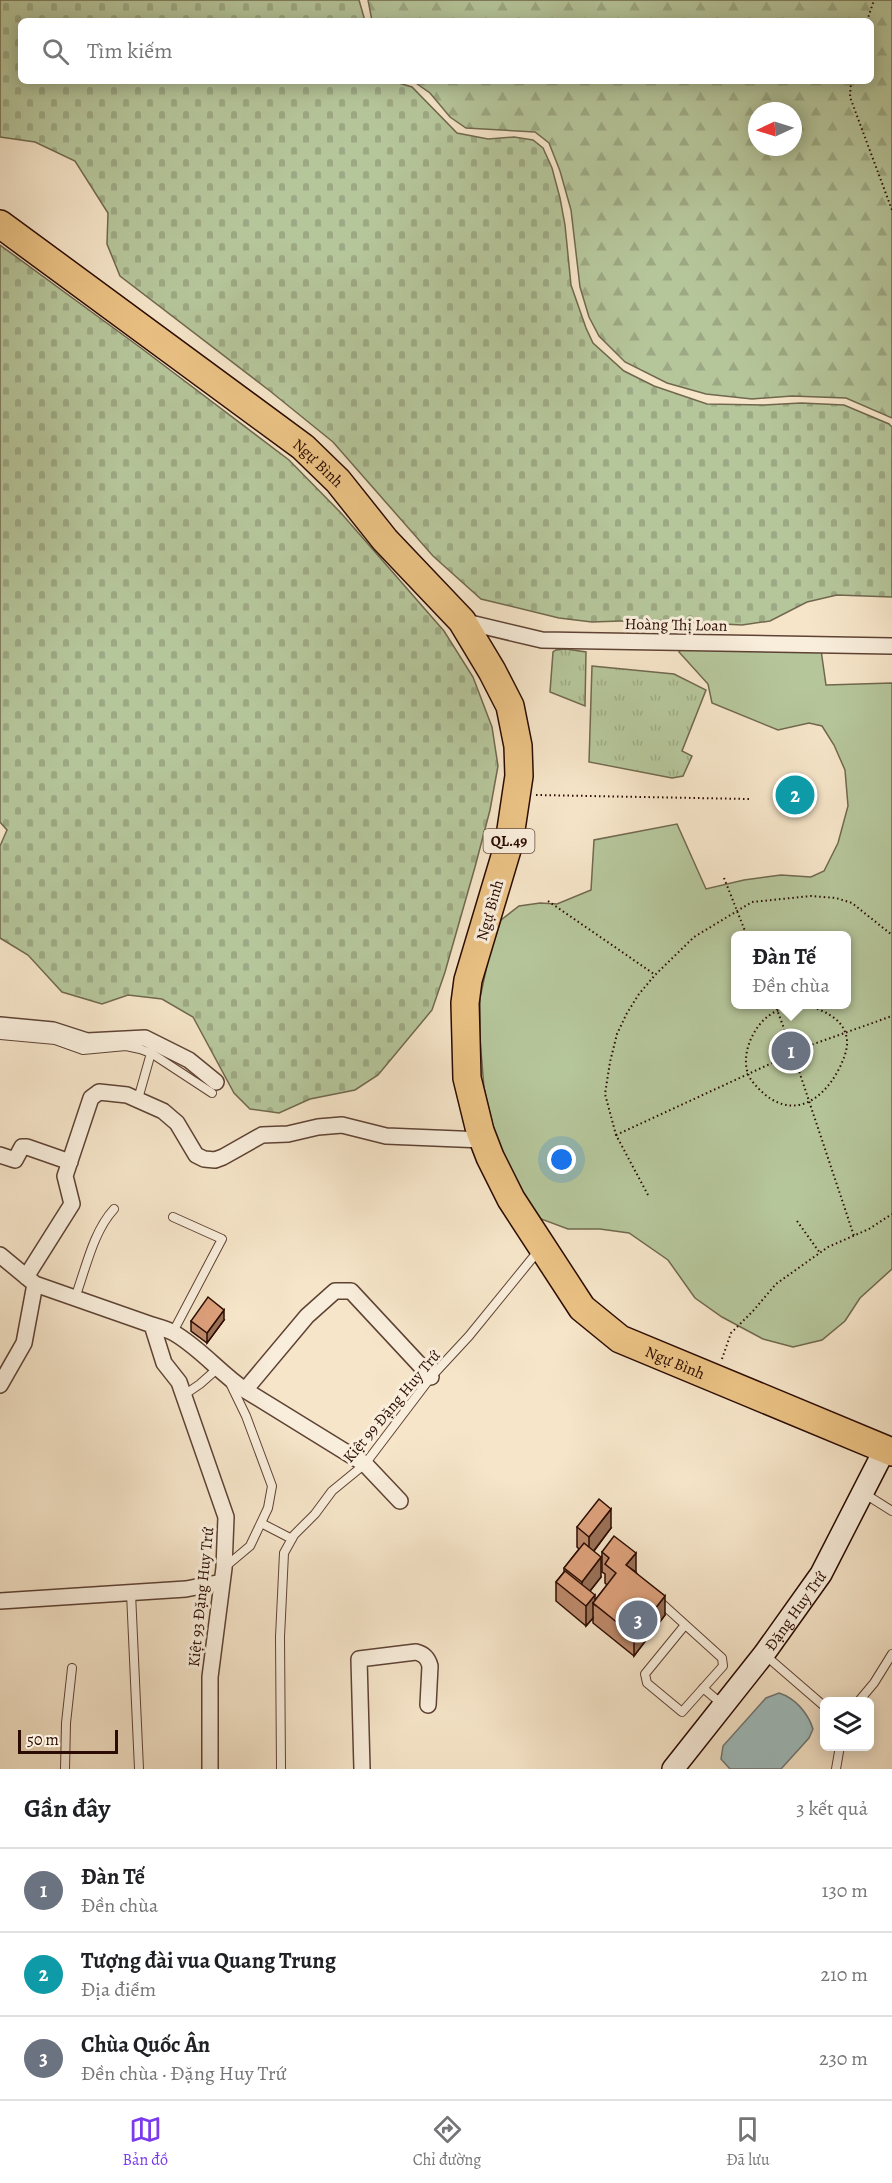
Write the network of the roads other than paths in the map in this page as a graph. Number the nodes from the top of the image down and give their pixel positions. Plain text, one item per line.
1 (0, 224) edge
2 (462, 621) junction
3 (892, 646) edge
4 (0, 1025) edge
5 (0, 1035) edge
6 (152, 1047) junction
7 (214, 1087) dead end
8 (138, 1099) junction
9 (483, 1140) junction
10 (0, 1155) edge
11 (70, 1162) junction
12 (114, 1209) dead end
13 (174, 1217) dead end
14 (542, 1246) junction
15 (0, 1255) edge
16 (30, 1280) junction
17 (75, 1298) junction
18 (152, 1325) junction
19 (173, 1332) junction
20 (223, 1374) junction
21 (431, 1377) junction
22 (0, 1385) edge
23 (244, 1390) junction
24 (184, 1395) junction
25 (890, 1446) edge
26 (365, 1464) junction
27 (862, 1492) junction
28 (400, 1501) dead end
29 (892, 1511) edge
30 (261, 1523) junction
31 (292, 1539) junction
32 (223, 1575) junction
33 (131, 1593) junction
34 (658, 1600) edge
35 (0, 1601) edge
36 (685, 1625) junction
37 (764, 1654) junction
38 (892, 1654) edge
39 (72, 1668) dead end
40 (703, 1688) junction
41 (862, 1697) edge
42 (820, 1702) edge
43 (428, 1705) dead end
44 (723, 1706) junction
45 (839, 1751) edge
46 (65, 1769) edge
47 (139, 1769) edge
48 (210, 1769) edge
49 (281, 1769) edge
50 (362, 1769) edge
51 (673, 1769) edge
52 (836, 1769) edge

1 - 2 highway, Ngự Bình / QL.49
2 - 3 street, Hoàng Thị Loan
2 - 9 highway, Ngự Bình / QL.49
4 - 6 street
5 - 6 lane
6 - 7 street
6 - 8 lane
8 - 9 street
8 - 11 street
9 - 14 highway, Ngự Bình / QL.49
10 - 11 street
11 - 16 street
12 - 17 lane
13 - 19 lane
14 - 21 lane, Kiệt 99 Đặng Huy Trứ
14 - 25 highway, Ngự Bình / QL.49
15 - 16 street
16 - 17 street
16 - 22 street
17 - 18 street
18 - 19 street
18 - 24 street, Kiệt 93 Đặng Huy Trứ
19 - 20 street
20 - 23 street
20 - 24 lane
20 - 30 lane
21 - 23 street
21 - 26 lane, Kiệt 99 Đặng Huy Trứ
23 - 26 street
24 - 32 street, Kiệt 93 Đặng Huy Trứ
25 - 27 street, Đặng Huy Trứ
26 - 28 street
26 - 31 lane, Kiệt 99 Đặng Huy Trứ
27 - 29 lane
27 - 37 street, Đặng Huy Trứ
30 - 31 lane
30 - 32 lane
31 - 49 lane, Kiệt 99 Đặng Huy Trứ
32 - 33 street
32 - 48 street, Kiệt 93 Đặng Huy Trứ
33 - 35 street
33 - 47 lane
34 - 36 lane
36 - 40 lane
36 - 40 lane
37 - 42 lane
37 - 44 street, Đặng Huy Trứ
38 - 41 lane
39 - 46 lane
40 - 44 lane
43 - 50 street
44 - 51 street, Đặng Huy Trứ
45 - 52 lane

